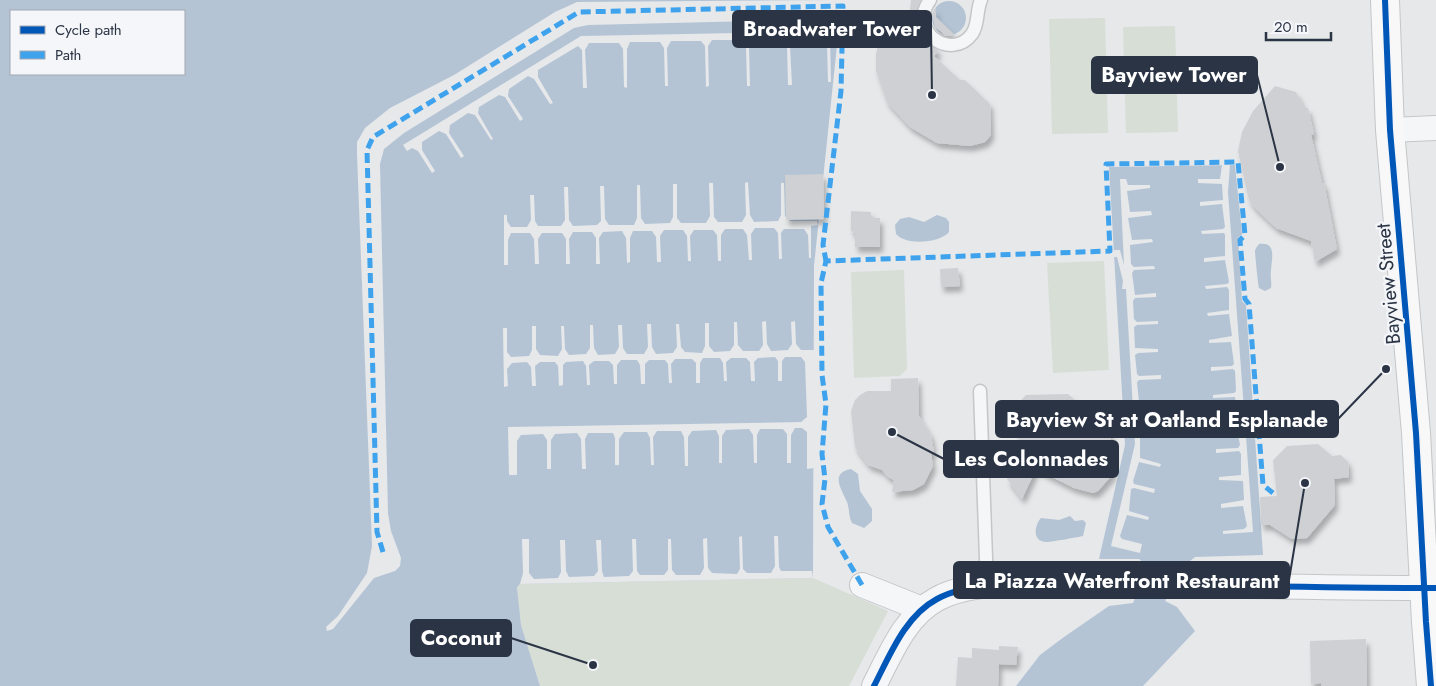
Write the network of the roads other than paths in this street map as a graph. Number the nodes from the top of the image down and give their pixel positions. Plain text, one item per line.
1 (930, 0) edge
2 (981, 0) edge
3 (1385, 0) edge
4 (1436, 128) edge
5 (1390, 130) junction
6 (980, 391) dead end
7 (862, 585) dead end
8 (987, 586) junction
9 (1430, 588) edge
10 (922, 609) junction
11 (874, 686) edge
12 (1431, 686) edge

1 - 2 lane
3 - 5 main road, Bayview Street
4 - 5 street
5 - 9 main road, Bayview Street
6 - 8 lane
7 - 10 street
8 - 9 street
8 - 10 street
9 - 12 main road, Bayview Street
10 - 11 street

